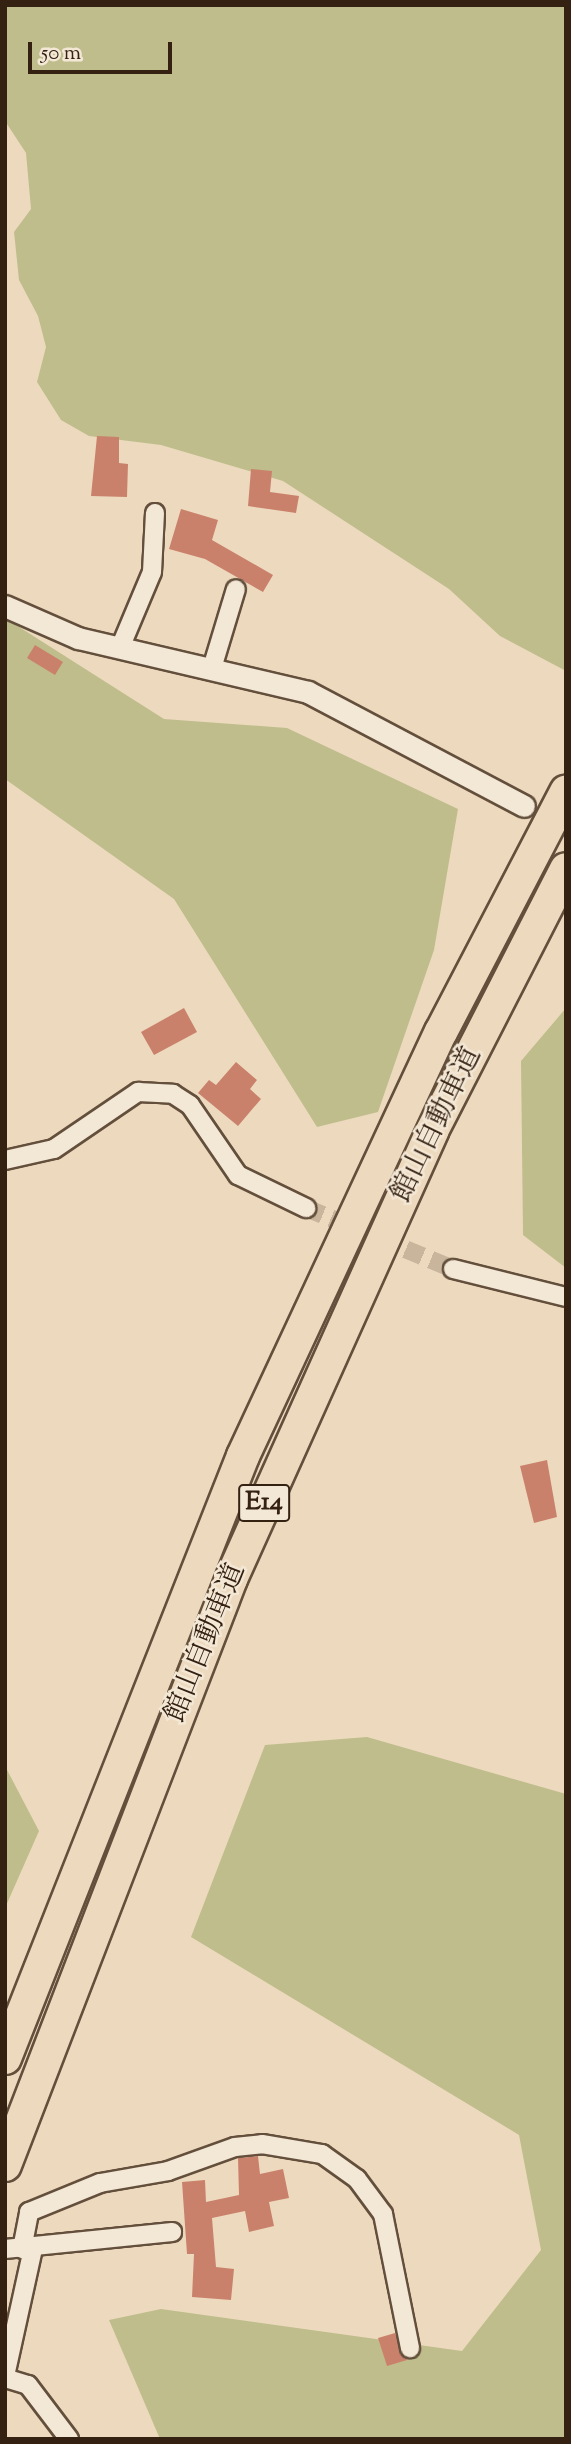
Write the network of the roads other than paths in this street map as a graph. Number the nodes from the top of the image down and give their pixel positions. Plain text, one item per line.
1 (155, 513) dead end
2 (236, 589) dead end
3 (5, 606) edge
4 (120, 648) junction
5 (213, 665) junction
6 (566, 792) edge
7 (524, 806) dead end
8 (566, 869) edge
9 (5, 1160) edge
10 (306, 1208) tunnel mouth
11 (453, 1269) tunnel mouth
12 (566, 1297) edge
13 (5, 2058) edge
14 (7, 2161) edge
15 (172, 2232) dead end
16 (20, 2249) edge
17 (410, 2348) dead end
18 (5, 2377) edge
19 (69, 2439) edge

1 - 4 street
2 - 5 street
3 - 4 street
4 - 5 street
5 - 7 street
6 - 13 highway, 館山自動車道 / E14
8 - 14 highway, 館山自動車道 / E14
9 - 10 street
11 - 12 street
15 - 16 street
16 - 17 street
16 - 18 street
18 - 19 street

